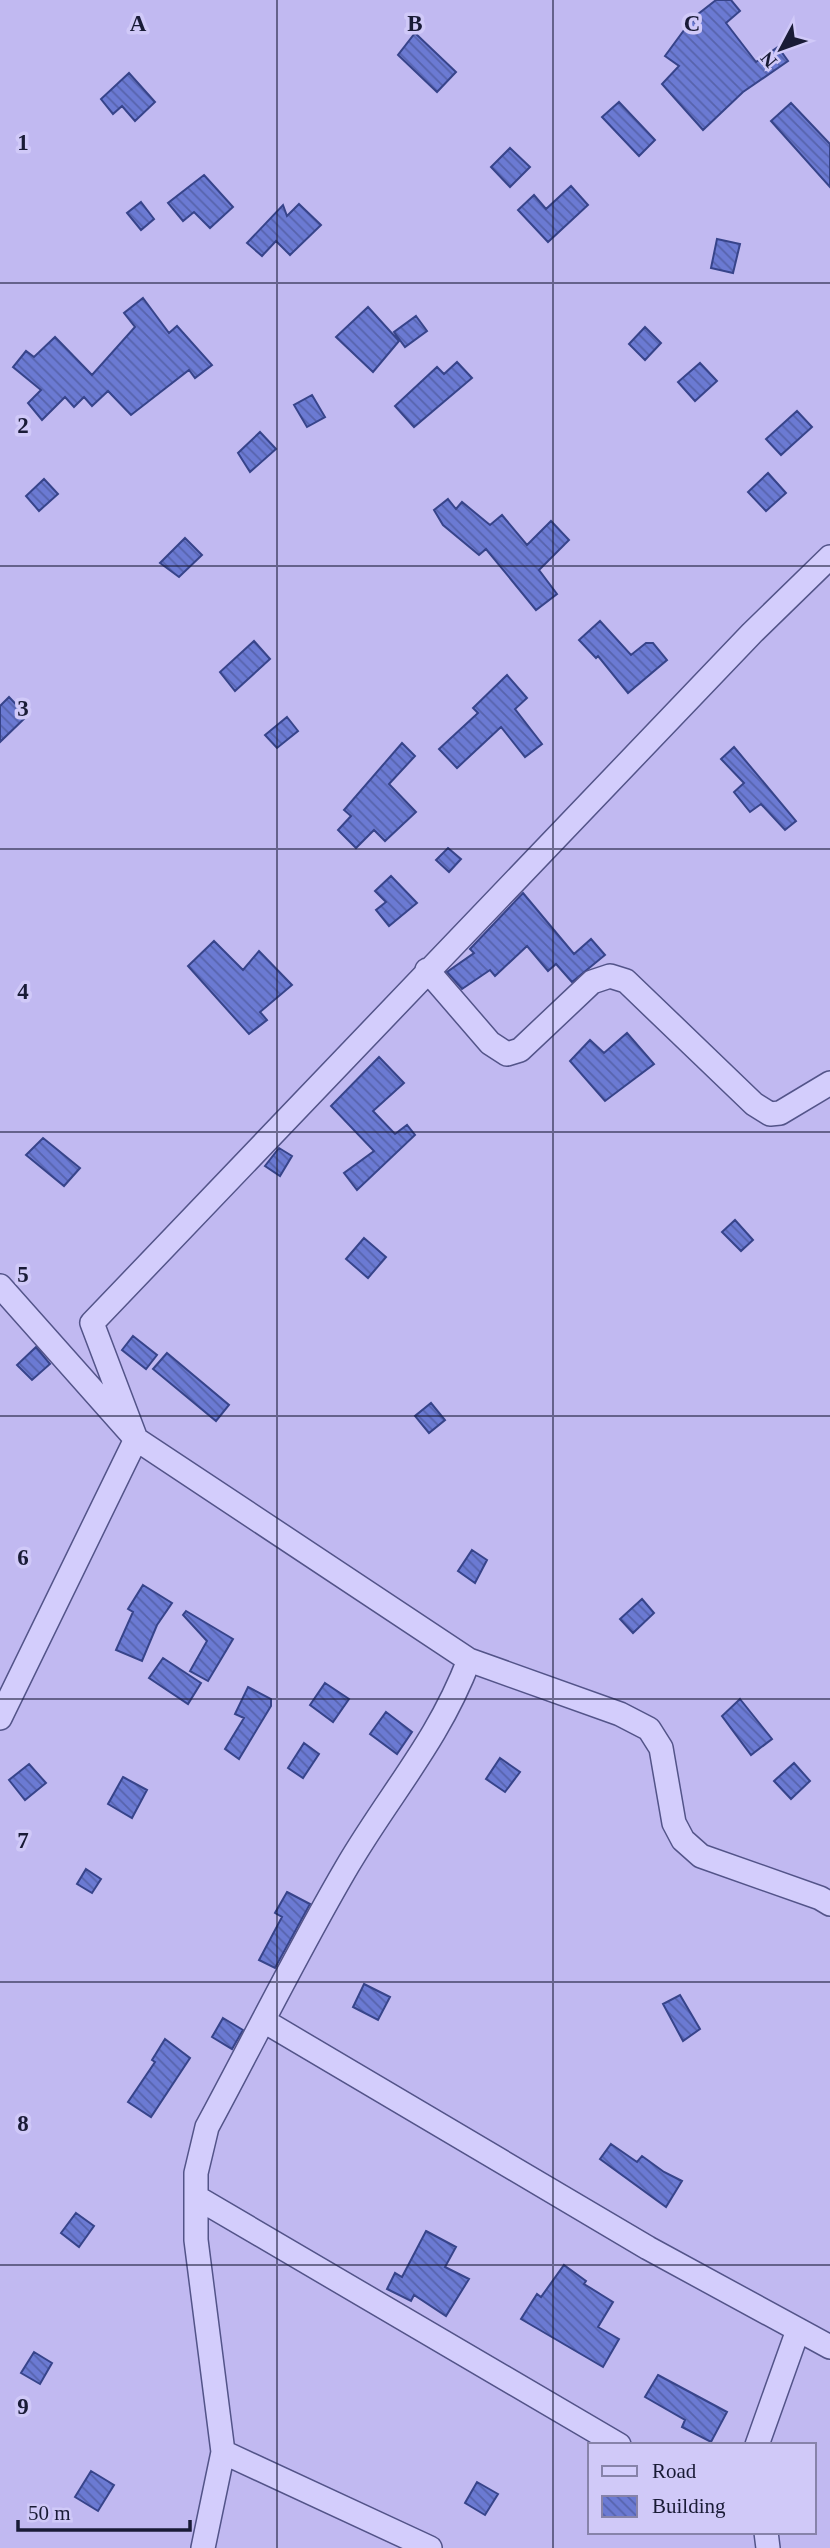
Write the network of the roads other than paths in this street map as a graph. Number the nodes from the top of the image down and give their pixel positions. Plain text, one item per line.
1 (830, 557) edge
2 (427, 971) junction
3 (830, 1083) edge
4 (0, 1286) edge
5 (136, 1439) junction
6 (469, 1660) junction
7 (0, 1718) edge
8 (830, 1904) edge
9 (264, 2021) junction
10 (196, 2197) junction
11 (798, 2330) junction
12 (830, 2347) edge
13 (616, 2443) edge
14 (758, 2443) edge
15 (223, 2452) junction
16 (204, 2548) edge
17 (430, 2548) edge

1 - 2 street
2 - 3 street
2 - 5 street
4 - 5 street
5 - 6 street
5 - 7 street
6 - 8 street
6 - 9 street
9 - 10 street
9 - 11 street
10 - 13 street
10 - 15 street
11 - 12 street
11 - 14 street
15 - 16 street
15 - 17 street

